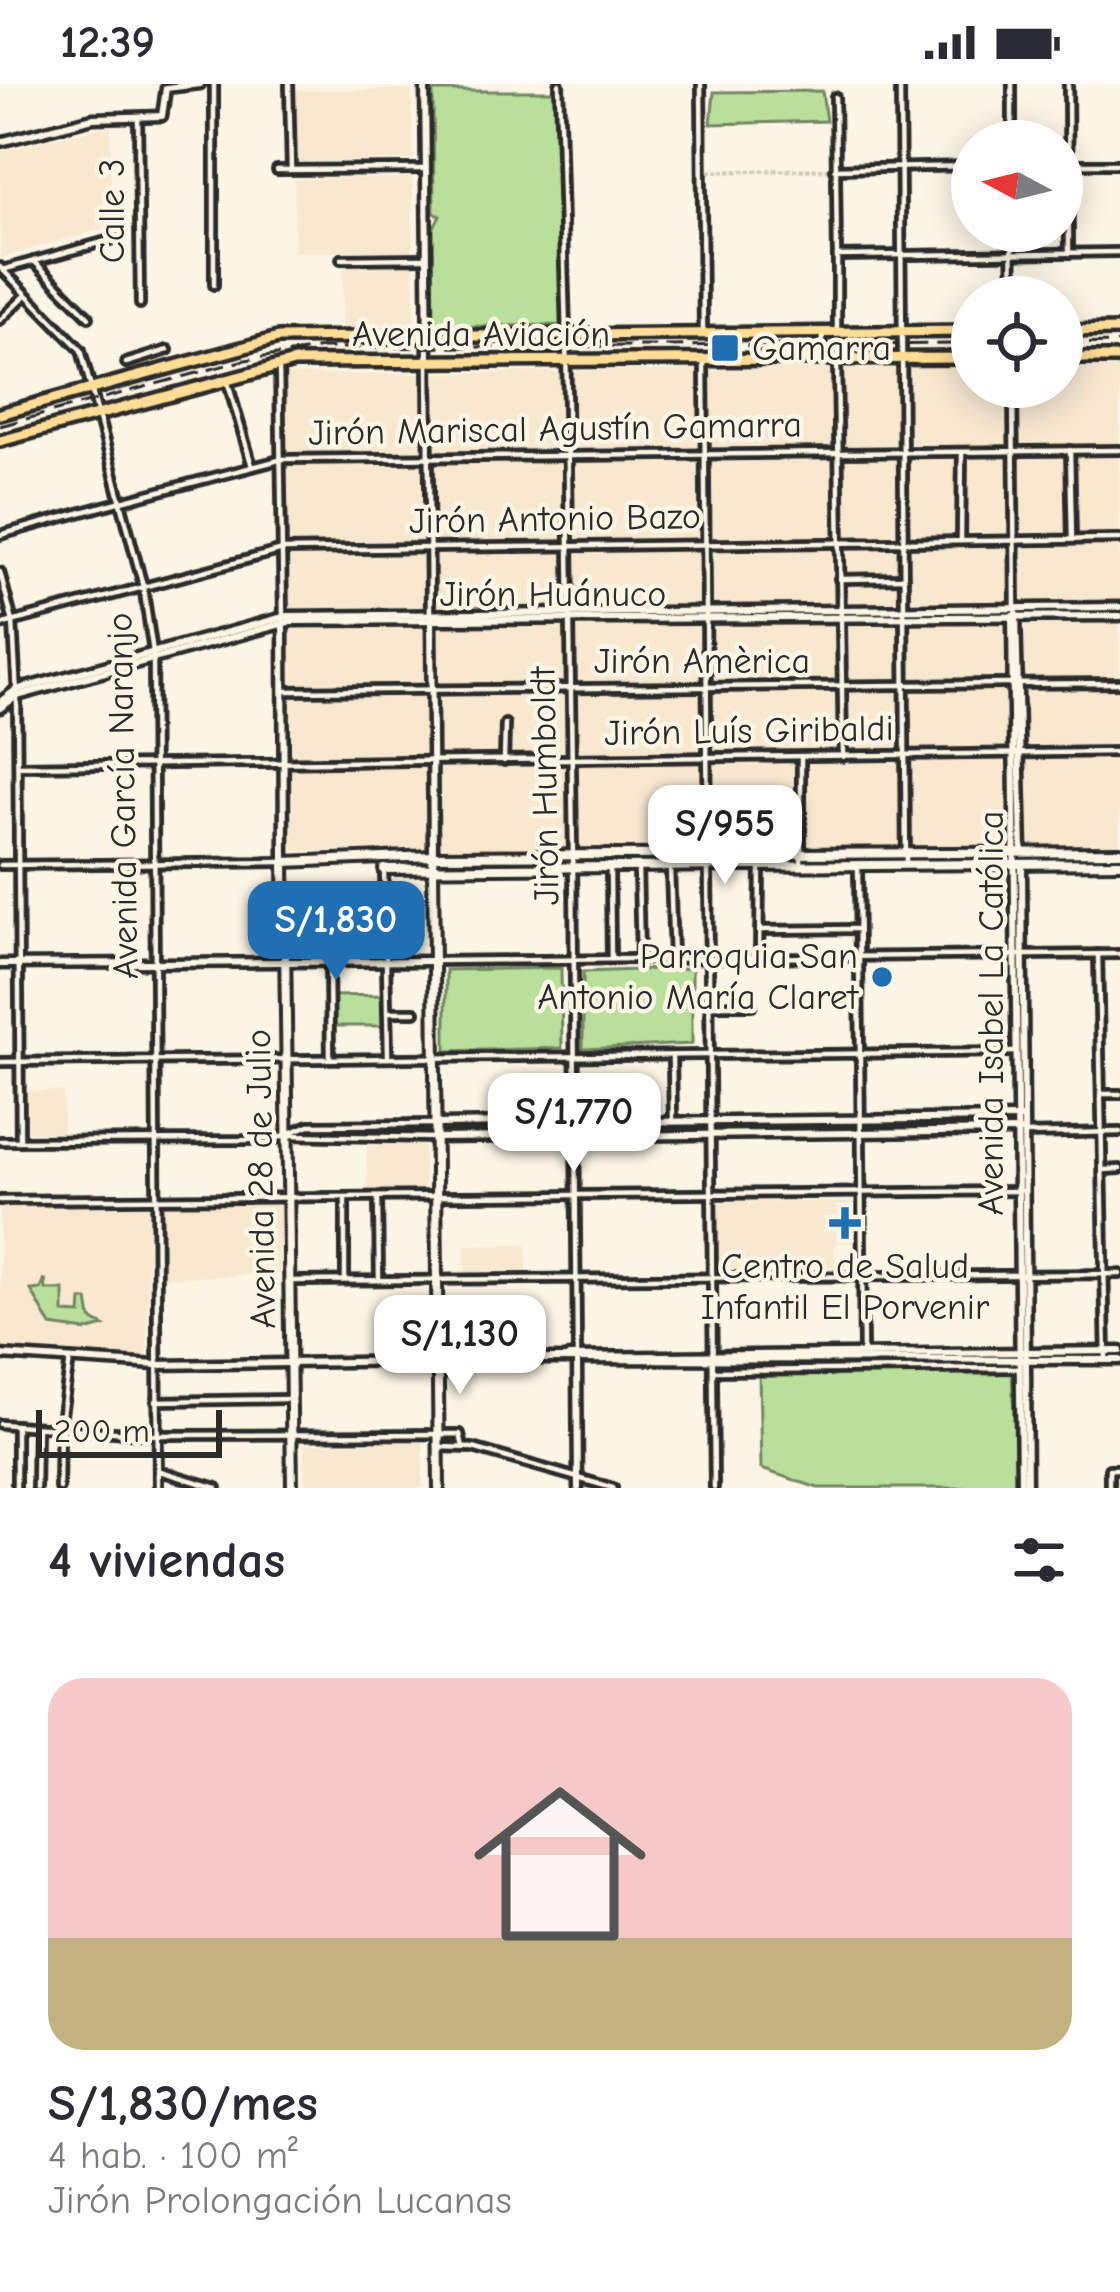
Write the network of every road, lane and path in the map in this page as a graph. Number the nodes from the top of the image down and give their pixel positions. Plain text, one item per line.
1 (200, 84) edge
2 (214, 84) edge
3 (290, 84) edge
4 (425, 84) edge
5 (560, 84) edge
6 (701, 84) edge
7 (1012, 84) edge
8 (1068, 84) edge
9 (900, 88) dead end
10 (835, 97) dead end
11 (138, 117) junction
12 (1012, 120) edge
13 (1067, 120) edge
14 (0, 142) edge
15 (1083, 164) edge
16 (1120, 164) edge
17 (951, 166) edge
18 (901, 167) junction
19 (834, 169) junction
20 (277, 170) dead end
21 (291, 170) junction
22 (422, 170) junction
23 (114, 238) dead end
24 (1120, 252) edge
25 (1069, 253) joint
26 (1012, 254) junction
27 (902, 255) junction
28 (837, 256) junction
29 (424, 258) junction
30 (33, 260) junction
31 (341, 260) dead end
32 (1, 269) edge
33 (1012, 276) edge
34 (214, 286) dead end
35 (26, 295) junction
36 (140, 304) dead end
37 (88, 317) dead end
38 (0, 320) edge
39 (837, 330) junction
40 (1120, 330) edge
41 (823, 331) junction
42 (902, 331) junction
43 (951, 331) edge
44 (1083, 331) edge
45 (703, 333) junction
46 (566, 334) junction
47 (425, 336) junction
48 (291, 337) junction
49 (278, 338) junction
50 (168, 350) dead end
51 (1083, 358) edge
52 (1120, 358) edge
53 (951, 359) edge
54 (822, 360) junction
55 (837, 360) junction
56 (902, 360) junction
57 (428, 361) junction
58 (704, 361) junction
59 (566, 362) junction
60 (126, 363) dead end
61 (279, 365) junction
62 (227, 379) junction
63 (91, 388) junction
64 (1013, 408) edge
65 (0, 414) edge
66 (98, 415) junction
67 (0, 441) edge
68 (1120, 450) edge
69 (1070, 451) junction
70 (903, 452) junction
71 (962, 452) junction
72 (1014, 452) junction
73 (838, 453) junction
74 (704, 454) junction
75 (568, 455) junction
76 (429, 457) junction
77 (283, 459) junction
78 (252, 466) junction
79 (122, 501) junction
80 (0, 536) edge
81 (1072, 539) junction
82 (1120, 539) edge
83 (961, 541) junction
84 (1015, 541) junction
85 (904, 542) junction
86 (838, 543) junction
87 (705, 544) junction
88 (569, 546) junction
89 (430, 548) junction
90 (284, 550) junction
91 (0, 572) edge
92 (904, 578) junction
93 (838, 579) junction
94 (143, 586) junction
95 (1120, 611) edge
96 (904, 614) junction
97 (1014, 614) junction
98 (839, 616) junction
99 (570, 617) junction
100 (706, 617) junction
101 (430, 618) junction
102 (283, 620) junction
103 (13, 622) junction
104 (0, 625) edge
105 (153, 655) junction
106 (1120, 683) edge
107 (1016, 685) junction
108 (904, 686) junction
109 (841, 687) junction
110 (431, 689) junction
111 (706, 689) junction
112 (571, 690) junction
113 (284, 691) junction
114 (16, 693) junction
115 (0, 705) edge
116 (505, 724) dead end
117 (1120, 752) edge
118 (1018, 754) junction
119 (905, 756) junction
120 (843, 757) junction
121 (801, 758) junction
122 (707, 759) junction
123 (504, 761) junction
124 (572, 761) junction
125 (432, 762) junction
126 (284, 763) junction
127 (152, 765) junction
128 (19, 766) junction
129 (1120, 852) edge
130 (906, 859) junction
131 (1019, 859) junction
132 (801, 860) junction
133 (433, 861) junction
134 (708, 861) junction
135 (284, 862) junction
136 (573, 862) junction
137 (1120, 863) edge
138 (154, 864) junction
139 (0, 865) edge
140 (19, 865) junction
141 (858, 865) junction
142 (610, 866) junction
143 (638, 866) junction
144 (670, 866) junction
145 (760, 866) junction
146 (384, 869) joint
147 (859, 929) junction
148 (759, 930) junction
149 (1098, 954) junction
150 (1120, 954) edge
151 (1020, 955) junction
152 (859, 956) junction
153 (673, 958) junction
154 (709, 958) junction
155 (759, 958) junction
156 (574, 959) junction
157 (611, 959) junction
158 (640, 959) junction
159 (386, 961) junction
160 (434, 961) junction
161 (285, 962) junction
162 (329, 962) junction
163 (154, 963) junction
164 (0, 964) edge
165 (18, 964) junction
166 (710, 1005) junction
167 (752, 1005) dead end
168 (387, 1012) junction
169 (415, 1012) dead end
170 (1021, 1053) junction
171 (860, 1056) junction
172 (575, 1057) junction
173 (672, 1057) junction
174 (710, 1057) junction
175 (286, 1058) junction
176 (330, 1058) junction
177 (388, 1058) junction
178 (435, 1058) junction
179 (154, 1060) junction
180 (0, 1062) edge
181 (20, 1062) junction
182 (1102, 1094) junction
183 (1120, 1094) edge
184 (1021, 1118) junction
185 (861, 1119) junction
186 (710, 1122) junction
187 (673, 1123) junction
188 (436, 1124) junction
189 (576, 1124) junction
190 (861, 1131) junction
191 (1021, 1132) junction
192 (1104, 1132) junction
193 (1120, 1132) edge
194 (710, 1134) junction
195 (287, 1135) junction
196 (576, 1135) junction
197 (436, 1138) junction
198 (155, 1140) junction
199 (0, 1141) edge
200 (20, 1141) junction
201 (1104, 1169) junction
202 (1120, 1169) edge
203 (1022, 1191) junction
204 (711, 1194) junction
205 (862, 1194) junction
206 (577, 1196) junction
207 (289, 1197) junction
208 (345, 1198) junction
209 (378, 1198) junction
210 (436, 1198) junction
211 (0, 1200) edge
212 (155, 1200) junction
213 (1105, 1274) junction
214 (1120, 1274) edge
215 (1022, 1275) junction
216 (862, 1276) junction
217 (712, 1277) junction
218 (577, 1278) junction
219 (345, 1280) junction
220 (379, 1280) junction
221 (437, 1280) junction
222 (290, 1281) junction
223 (0, 1355) edge
224 (1106, 1356) junction
225 (1120, 1356) edge
226 (863, 1357) junction
227 (577, 1358) junction
228 (70, 1360) junction
229 (438, 1361) junction
230 (1022, 1361) junction
231 (712, 1362) junction
232 (290, 1363) junction
233 (156, 1365) junction
234 (291, 1399) junction
235 (156, 1401) junction
236 (0, 1424) edge
237 (16, 1425) junction
238 (37, 1426) junction
239 (60, 1428) junction
240 (292, 1434) junction
241 (439, 1434) junction
242 (157, 1435) junction
243 (439, 1447) junction
244 (463, 1447) junction
245 (1120, 1469) edge
246 (158, 1470) junction
247 (578, 1475) junction
248 (1109, 1485) edge
249 (16, 1488) edge
250 (36, 1488) edge
251 (59, 1488) edge
252 (158, 1488) edge
253 (218, 1488) edge
254 (292, 1488) edge
255 (440, 1488) edge
256 (578, 1488) edge
257 (614, 1488) edge
258 (714, 1488) edge
259 (1022, 1488) edge

1 - 11 street
2 - 34 street
3 - 21 street
4 - 22 street
5 - 46 street, Jirón Humboldt
6 - 45 street
7 - 12 street
8 - 13 street
9 - 18 street
10 - 19 street
11 - 14 street
11 - 36 street, Calle 3
15 - 16 street
17 - 18 street
18 - 19 street
18 - 27 street
19 - 28 street
20 - 21 street
21 - 22 street
22 - 29 street
23 - 30 street
24 - 25 street
25 - 26 street
26 - 27 street
26 - 33 street
27 - 28 street
27 - 42 street
28 - 39 street
29 - 31 street
29 - 47 street
30 - 32 street
30 - 37 street
32 - 35 street, Avenida García Naranjo
35 - 38 street
35 - 63 street, Avenida García Naranjo
39 - 41 main road, Avenida Aviación
39 - 42 main road, Avenida Aviación
40 - 44 main road
41 - 45 main road, Avenida Aviación
41 - 54 street
42 - 43 main road, Avenida Aviación
42 - 56 street
45 - 46 main road, Avenida Aviación
46 - 47 main road, Avenida Aviación
46 - 59 street, Jirón Humboldt
47 - 48 main road, Avenida Aviación
47 - 57 street
48 - 49 main road, Avenida Aviación
48 - 61 main road, Avenida 28 de Julio
49 - 61 main road, Avenida 28 de Julio
49 - 63 main road, Avenida Aviación
50 - 60 street
51 - 52 main road
53 - 56 main road, Avenida Aviación
54 - 55 main road, Avenida Aviación
54 - 58 main road, Avenida Aviación
55 - 56 main road, Avenida Aviación
55 - 73 street
56 - 70 street
57 - 59 main road, Avenida Aviación
57 - 61 main road, Avenida Aviación
57 - 76 street
58 - 59 main road, Avenida Aviación
58 - 74 street
59 - 75 street, Jirón Humboldt
61 - 62 main road, Avenida Aviación
61 - 77 street, Avenida 28 de Julio
62 - 66 main road, Avenida Aviación
62 - 78 street
63 - 65 main road, Avenida Aviación
63 - 66 street, Avenida García Naranjo
64 - 72 street, Avenida Isabel La Católica
66 - 67 main road, Avenida Aviación
66 - 79 street, Avenida García Naranjo
68 - 69 street, Jirón Mariscal Agustín Gamarra
69 - 72 street, Jirón Mariscal Agustín Gamarra
69 - 81 street
70 - 71 street, Jirón Mariscal Agustín Gamarra
70 - 73 street, Jirón Mariscal Agustín Gamarra
70 - 85 street
71 - 72 street, Jirón Mariscal Agustín Gamarra
71 - 83 street
72 - 84 street, Avenida Isabel La Católica
73 - 74 street, Jirón Mariscal Agustín Gamarra
73 - 86 street
74 - 75 street, Jirón Mariscal Agustín Gamarra
74 - 87 street
75 - 76 street, Jirón Mariscal Agustín Gamarra
75 - 88 street, Jirón Humboldt
76 - 77 street, Jirón Mariscal Agustín Gamarra
76 - 89 street
77 - 78 street, Jirón Mariscal Agustín Gamarra
77 - 90 street, Avenida 28 de Julio
78 - 79 street, Jirón Mariscal Agustín Gamarra
79 - 80 street, Jirón Mariscal Agustín Gamarra
79 - 94 street, Avenida García Naranjo
81 - 82 street, Jirón Antonio Bazo
81 - 84 street, Jirón Antonio Bazo
83 - 84 street, Jirón Antonio Bazo
83 - 85 street, Jirón Antonio Bazo
84 - 97 street, Avenida Isabel La Católica
85 - 86 street, Jirón Antonio Bazo
85 - 92 street
86 - 87 street, Jirón Antonio Bazo
86 - 93 street
87 - 88 street, Jirón Antonio Bazo
87 - 100 street
88 - 89 street, Jirón Antonio Bazo
88 - 99 street, Jirón Humboldt
89 - 90 street, Jirón Antonio Bazo
89 - 101 street
90 - 94 street, Jirón Antonio Bazo
90 - 102 street, Avenida 28 de Julio
91 - 103 street
92 - 93 street
92 - 96 street
93 - 98 street
94 - 103 street, Jirón Antonio Bazo
94 - 105 street, Avenida García Naranjo
95 - 97 street, Jirón Huánuco
96 - 97 street, Jirón Huánuco
96 - 98 street, Jirón Huánuco
96 - 108 street
97 - 107 street, Avenida Isabel La Católica
98 - 100 street, Jirón Huánuco
98 - 109 street
99 - 100 street, Jirón Huánuco
99 - 101 street, Jirón Huánuco
99 - 112 street, Jirón Humboldt
100 - 111 street
101 - 102 street, Jirón Huánuco
101 - 110 street
102 - 105 street, Jirón Huánuco
102 - 113 street, Avenida 28 de Julio
103 - 104 street, Jirón Antonio Bazo
103 - 114 street
105 - 114 street, Jirón Huánuco
105 - 127 street, Avenida García Naranjo
106 - 107 street, Jirón Amèrica
107 - 108 street, Jirón Amèrica
107 - 118 street, Avenida Isabel La Católica
108 - 109 street, Jirón Amèrica
108 - 119 street
109 - 111 street, Jirón Amèrica
109 - 120 street
110 - 112 street, Jirón Amèrica
110 - 113 street, Jirón Amèrica
110 - 125 street
111 - 112 street, Jirón Amèrica
111 - 122 street
112 - 124 street, Jirón Humboldt
113 - 126 street, Avenida 28 de Julio
114 - 115 street, Jirón Huánuco
114 - 128 street
116 - 123 street
117 - 118 street, Jirón Luís Giribaldi
118 - 119 street, Jirón Luís Giribaldi
118 - 131 street, Avenida Isabel La Católica
119 - 120 street, Jirón Luís Giribaldi
119 - 130 street
120 - 121 street, Jirón Luís Giribaldi
121 - 122 street, Jirón Luís Giribaldi
121 - 132 street
122 - 124 street, Jirón Luís Giribaldi
122 - 134 street
123 - 124 street, Jirón Luís Giribaldi
123 - 125 street, Jirón Luís Giribaldi
124 - 136 street, Jirón Humboldt
125 - 126 street, Jirón Luís Giribaldi
125 - 133 street
126 - 127 street, Jirón Luís Giribaldi
126 - 135 street, Avenida 28 de Julio
127 - 128 street, Jirón Luís Giribaldi
127 - 138 street, Avenida García Naranjo
128 - 140 street
129 - 131 main road
130 - 131 main road
130 - 132 main road
130 - 141 main road
131 - 137 main road
131 - 151 street, Avenida Isabel La Católica
132 - 134 main road
132 - 141 main road
132 - 145 main road
133 - 135 main road
133 - 136 main road
133 - 146 main road
133 - 160 main road
134 - 136 main road
134 - 144 main road
134 - 145 main road
134 - 154 street
135 - 138 street
135 - 161 main road, Avenida 28 de Julio
136 - 142 main road
136 - 156 street, Jirón Humboldt
138 - 140 street
138 - 163 street, Avenida García Naranjo
139 - 140 street
140 - 165 street
141 - 147 street
142 - 143 main road
142 - 157 street
143 - 144 main road
143 - 158 street
144 - 153 street
145 - 148 street
146 - 159 street
147 - 148 street
147 - 152 street
148 - 155 street
149 - 150 street
149 - 151 street
149 - 182 street
151 - 152 street
151 - 170 street, Avenida Isabel La Católica
152 - 155 street
152 - 171 street
153 - 154 street
153 - 158 street
154 - 155 street
154 - 166 street
156 - 157 street
156 - 160 street
156 - 172 street, Jirón Humboldt
157 - 158 street
159 - 160 street
159 - 162 street
159 - 168 street
160 - 178 main road
161 - 162 street
161 - 163 street
161 - 175 main road, Avenida 28 de Julio
162 - 176 street
163 - 165 street
163 - 179 street, Avenida García Naranjo
164 - 165 street
165 - 181 street
166 - 167 street
166 - 174 street
168 - 169 street
168 - 177 street
170 - 171 street
170 - 184 street, Avenida Isabel La Católica
171 - 174 street
171 - 185 street
172 - 173 street
172 - 178 street
172 - 189 street, Jirón Humboldt
173 - 174 street
173 - 187 street
174 - 186 street
175 - 176 street
175 - 179 street
175 - 195 main road, Avenida 28 de Julio
176 - 177 street
177 - 178 street
178 - 188 main road
179 - 181 street
179 - 198 street, Avenida García Naranjo
180 - 181 street
181 - 200 street
182 - 183 street
182 - 192 street
184 - 185 street
184 - 191 street, Avenida Isabel La Católica
185 - 186 street
185 - 190 street
186 - 187 street
186 - 194 street
187 - 189 street
188 - 189 street
188 - 195 street
188 - 197 main road
189 - 196 street, Jirón Humboldt
190 - 191 street
190 - 194 street
190 - 205 street
191 - 192 street
191 - 203 street, Avenida Isabel La Católica
192 - 193 street
192 - 201 street
194 - 196 street
194 - 204 street
195 - 197 street
195 - 198 street
195 - 207 main road, Avenida 28 de Julio
196 - 197 street
196 - 206 street, Jirón Humboldt
197 - 210 main road
198 - 200 street
198 - 212 street, Avenida García Naranjo
199 - 200 street
201 - 202 street
201 - 213 street
203 - 205 street
203 - 215 street, Avenida Isabel La Católica
204 - 205 street
204 - 206 street
204 - 217 street
205 - 216 street
206 - 210 street
206 - 218 street, Jirón Humboldt
207 - 208 street
207 - 212 street
207 - 222 main road, Avenida 28 de Julio
208 - 209 street
208 - 219 street
209 - 210 street
209 - 220 street
210 - 221 main road
211 - 212 street
212 - 233 street, Avenida García Naranjo
213 - 214 street
213 - 215 street
213 - 224 street
215 - 216 street
215 - 230 street, Avenida Isabel La Católica
216 - 217 street
216 - 226 street
217 - 218 street
217 - 231 street
218 - 221 street
218 - 227 street, Jirón Humboldt
219 - 220 street
219 - 222 street
220 - 221 street
221 - 229 main road
222 - 232 main road, Avenida 28 de Julio
223 - 228 street
224 - 225 street
224 - 230 street
226 - 230 street
226 - 231 street
227 - 229 street
227 - 231 street
227 - 247 street, Jirón Humboldt
228 - 233 street
228 - 239 street
229 - 232 street
229 - 241 main road
230 - 231 street
230 - 259 street, Avenida Isabel La Católica
231 - 258 street
232 - 233 street
232 - 234 main road, Avenida 28 de Julio
233 - 235 street, Avenida García Naranjo
234 - 235 street
234 - 240 main road, Avenida 28 de Julio
235 - 242 street, Avenida García Naranjo
236 - 237 street
237 - 238 street
237 - 249 street
238 - 239 street
238 - 250 street
239 - 242 street
239 - 251 street
240 - 241 street
240 - 242 street
240 - 254 main road, Avenida 28 de Julio
241 - 243 main road
241 - 244 street
242 - 246 street, Avenida García Naranjo
243 - 244 street
243 - 255 main road
244 - 247 street
245 - 248 street
246 - 252 street, Avenida García Naranjo
246 - 253 street
247 - 256 street, Jirón Humboldt
247 - 257 street

